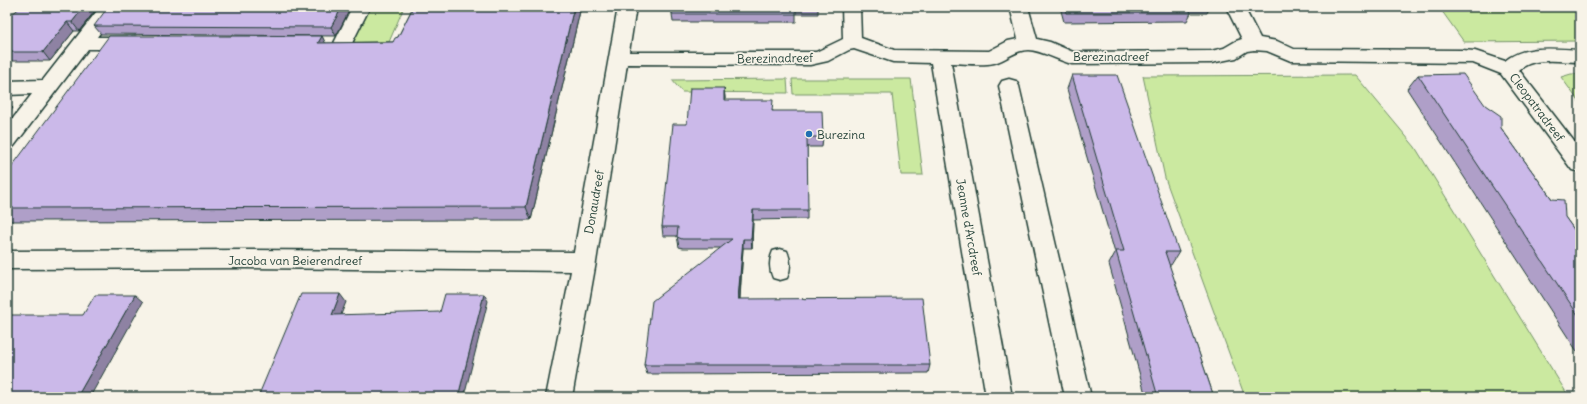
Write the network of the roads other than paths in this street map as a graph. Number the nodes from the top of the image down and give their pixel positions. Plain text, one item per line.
1 (110, 7) edge
2 (361, 7) edge
3 (627, 7) edge
4 (851, 7) edge
5 (1019, 7) edge
6 (1235, 7) edge
7 (852, 42) junction
8 (82, 43) junction
9 (148, 43) edge
10 (1029, 44) junction
11 (1254, 44) junction
12 (362, 48) edge
13 (1580, 56) edge
14 (940, 57) junction
15 (618, 58) junction
16 (1508, 69) junction
17 (1009, 86) dead end
18 (48, 87) junction
19 (7, 88) edge
20 (7, 141) edge
21 (1580, 164) edge
22 (7, 260) edge
23 (584, 262) junction
24 (559, 397) edge
25 (999, 397) edge
26 (1078, 397) edge

1 - 8 street
2 - 12 street
3 - 15 street, Donaudreef
4 - 7 street
5 - 10 street
6 - 11 street
7 - 14 street, Berezinadreef
7 - 15 street, Berezinadreef
8 - 9 street
8 - 18 street
10 - 11 street, Berezinadreef
10 - 14 street, Berezinadreef
11 - 16 street, Berezinadreef
13 - 16 street
14 - 25 street, Jeanne d'Arcdreef
15 - 23 street, Donaudreef
16 - 21 street, Cleopatradreef
17 - 26 street
18 - 19 street
18 - 20 street
22 - 23 street, Jacoba van Beierendreef
23 - 24 street, Donaudreef

